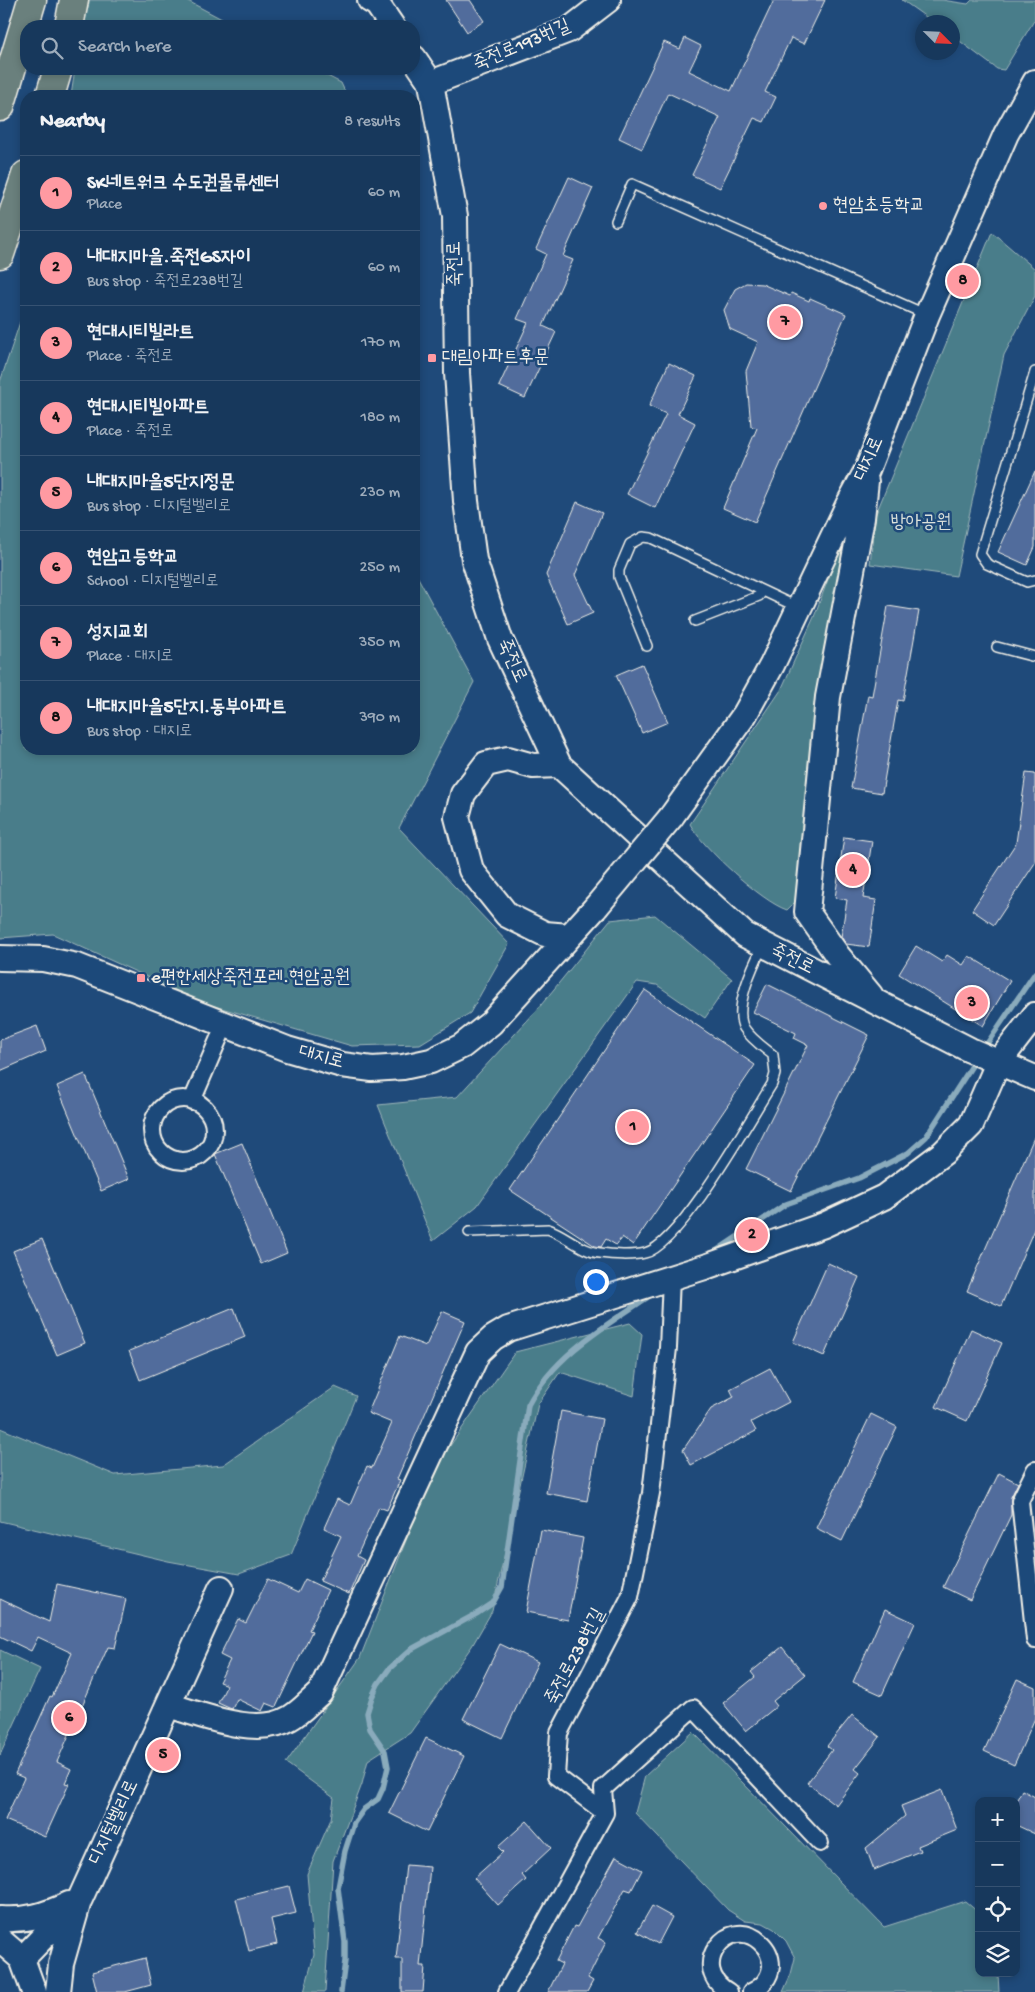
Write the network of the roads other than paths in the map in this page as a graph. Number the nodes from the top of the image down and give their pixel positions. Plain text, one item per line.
1 (32, 0) edge
2 (74, 0) edge
3 (370, 0) edge
4 (608, 0) edge
5 (26, 20) edge
6 (70, 20) edge
7 (388, 20) edge
8 (20, 40) edge
9 (420, 67) edge
10 (56, 75) edge
11 (431, 83) junction
12 (52, 90) edge
13 (1032, 92) edge
14 (0, 107) edge
15 (20, 193) edge
16 (616, 220) dead end
17 (0, 254) edge
18 (928, 315) junction
19 (1035, 372) edge
20 (867, 470) junction
21 (1035, 580) edge
22 (762, 592) junction
23 (800, 608) junction
24 (695, 622) dead end
25 (647, 646) dead end
26 (997, 647) dead end
27 (1035, 657) edge
28 (559, 765) junction
29 (569, 936) junction
30 (763, 946) junction
31 (0, 958) edge
32 (877, 1003) junction
33 (1035, 1015) edge
34 (225, 1024) junction
35 (986, 1057) junction
36 (1035, 1078) edge
37 (192, 1101) junction
38 (469, 1232) dead end
39 (671, 1284) junction
40 (1035, 1470) edge
41 (221, 1588) dead end
42 (1035, 1640) edge
43 (168, 1705) junction
44 (605, 1813) junction
45 (820, 1843) dead end
46 (80, 1899) junction
47 (0, 1919) edge
48 (0, 1940) edge
49 (22, 1959) junction
50 (34, 1992) edge
51 (58, 1992) edge
52 (507, 1992) edge
53 (730, 1992) edge
54 (751, 1992) edge

1 - 5 highway
2 - 6 highway
3 - 7 street
4 - 11 street, 죽전로193번길
8 - 14 highway
9 - 11 street, 죽전로
10 - 12 highway
11 - 28 street, 죽전로
13 - 18 street, 대지로
15 - 17 highway
16 - 18 lane
18 - 20 street, 대지로
19 - 21 lane
20 - 23 street, 대지로
20 - 32 street
22 - 23 lane
22 - 24 lane
22 - 25 lane
23 - 29 street, 대지로, bridge
26 - 27 lane
28 - 29 street
28 - 30 street, 죽전로
29 - 34 street, 대지로
30 - 32 street, 죽전로
30 - 38 lane
31 - 34 street, 대지로
32 - 35 street, 죽전로
33 - 35 street
34 - 37 street
35 - 36 street, 죽전로
35 - 39 street
37 - 37 street
39 - 43 street
39 - 44 street, 죽전로238번길
40 - 42 street
41 - 43 street, 디지털벨리로
43 - 46 street, 디지털벨리로
44 - 45 street
44 - 52 street
46 - 47 street
46 - 49 street, 디지털벨리로
46 - 51 street
48 - 49 street
49 - 50 street
53 - 54 street

